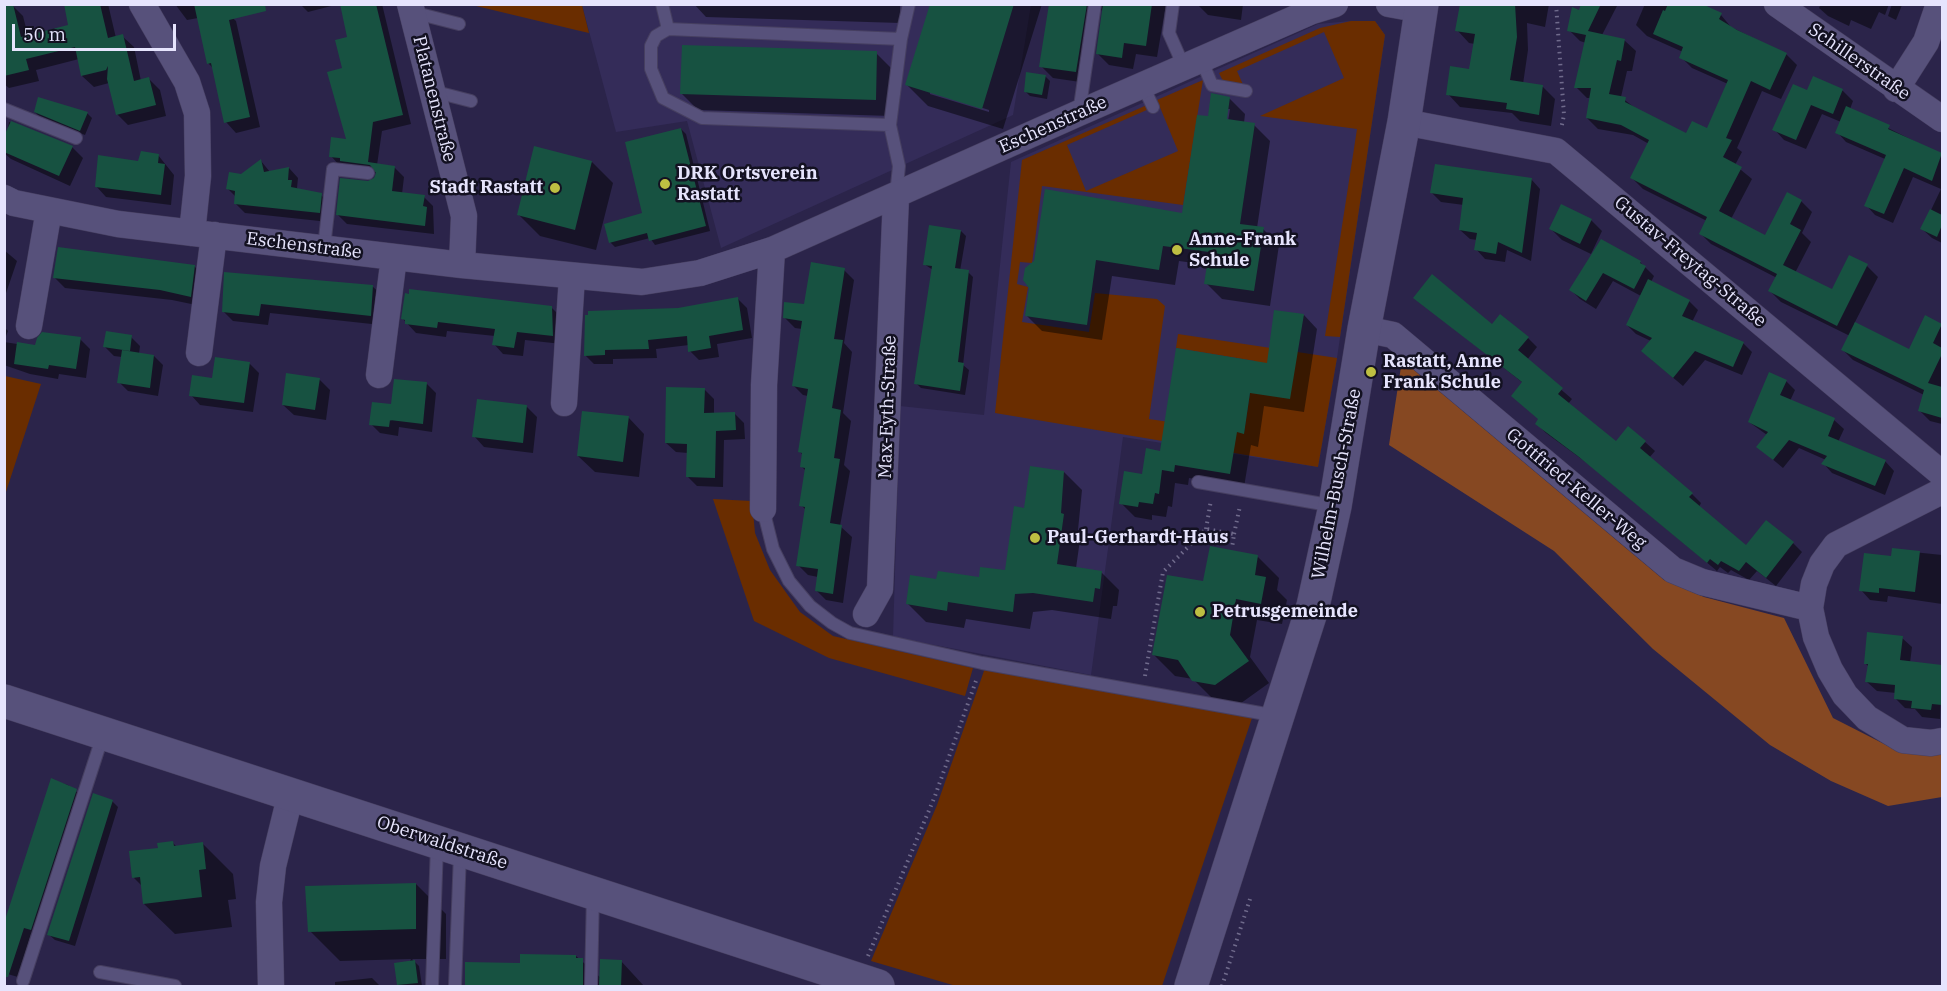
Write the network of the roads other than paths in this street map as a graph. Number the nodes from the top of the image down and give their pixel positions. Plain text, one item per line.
1 (142, 4) edge
2 (663, 4) edge
3 (909, 4) edge
4 (1095, 4) edge
5 (1173, 4) edge
6 (1335, 4) edge
7 (1389, 4) edge
8 (1777, 4) edge
9 (1940, 4) edge
10 (1422, 7) edge
11 (411, 8) edge
12 (459, 24) dead end
13 (668, 29) junction
14 (901, 39) junction
15 (1193, 63) junction
16 (1896, 89) junction
17 (1246, 91) dead end
18 (432, 92) junction
19 (471, 101) dead end
20 (4, 109) edge
21 (1079, 112) junction
22 (1942, 119) edge
23 (1404, 122) junction
24 (890, 125) junction
25 (76, 138) dead end
26 (368, 173) dead end
27 (896, 196) junction
28 (4, 198) edge
29 (48, 210) junction
30 (203, 234) junction
31 (324, 247) junction
32 (772, 250) junction
33 (394, 257) junction
34 (462, 265) junction
35 (572, 276) junction
36 (29, 327) dead end
37 (1364, 329) junction
38 (199, 353) dead end
39 (379, 375) dead end
40 (564, 403) dead end
41 (1942, 474) edge
42 (1198, 482) dead end
43 (1942, 491) edge
44 (1335, 506) junction
45 (763, 509) joint
46 (1810, 608) junction
47 (858, 623) junction
48 (4, 701) edge
49 (1278, 716) junction
50 (103, 733) junction
51 (1942, 741) edge
52 (291, 793) junction
53 (448, 845) junction
54 (593, 892) junction
55 (100, 972) dead end
56 (848, 979) edge
57 (23, 981) dead end
58 (175, 987) edge
59 (271, 987) edge
60 (432, 987) edge
61 (455, 987) edge
62 (591, 987) edge
63 (1191, 987) edge

1 - 30 street
2 - 13 lane
3 - 14 lane
4 - 21 lane
5 - 15 lane
6 - 15 street, Eschenstraße
7 - 10 street
8 - 16 street, Schillerstraße
9 - 16 street
10 - 23 main road, Wilhelm-Busch-Straße
11 - 12 lane
11 - 18 street, Platanenstraße
13 - 14 lane
13 - 24 lane
14 - 24 lane
15 - 17 lane
15 - 21 street, Eschenstraße
16 - 22 street, Schillerstraße
18 - 19 lane
18 - 34 street, Platanenstraße
20 - 25 lane
21 - 27 street, Eschenstraße
23 - 37 main road, Wilhelm-Busch-Straße
23 - 41 street, Gustav-Freytag-Straße
24 - 27 lane
26 - 31 lane
27 - 32 street, Eschenstraße
27 - 47 street, Max-Eyth-Straße
28 - 29 street, Eschenstraße
29 - 30 street, Eschenstraße
29 - 36 street
30 - 31 street, Eschenstraße
30 - 38 street
31 - 33 street, Eschenstraße
32 - 35 street, Eschenstraße
32 - 45 street
33 - 34 street, Eschenstraße
33 - 39 street
34 - 35 street, Eschenstraße
35 - 40 street
37 - 44 main road, Wilhelm-Busch-Straße
37 - 46 street, Gottfried-Keller-Weg
42 - 44 lane
43 - 46 street
44 - 49 main road, Wilhelm-Busch-Straße
45 - 47 lane
46 - 51 street
47 - 49 lane
48 - 50 main road, Oberwaldstraße
49 - 63 main road, Wilhelm-Busch-Straße
50 - 52 main road, Oberwaldstraße
50 - 57 lane
52 - 53 main road, Oberwaldstraße
52 - 59 street
53 - 54 main road, Oberwaldstraße
53 - 60 lane
53 - 61 lane
54 - 56 main road, Oberwaldstraße
54 - 62 lane
55 - 58 lane

